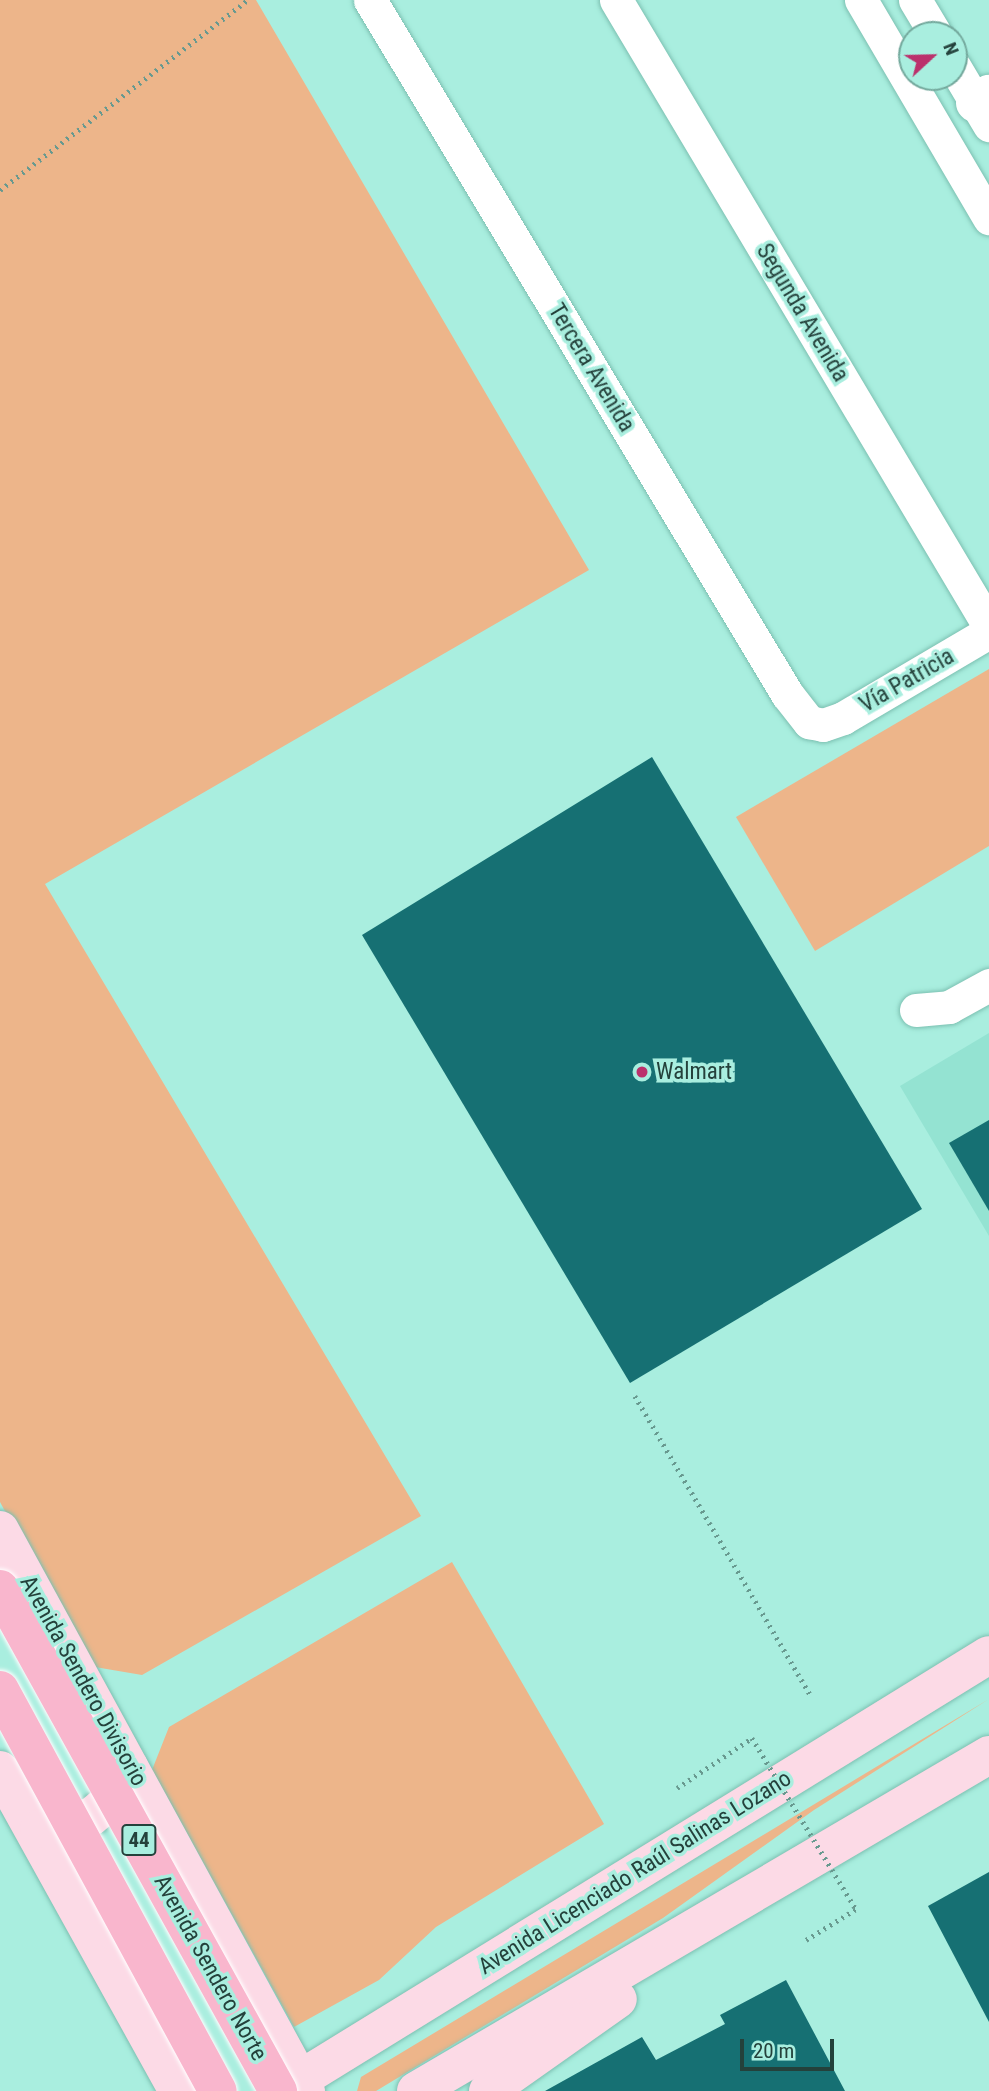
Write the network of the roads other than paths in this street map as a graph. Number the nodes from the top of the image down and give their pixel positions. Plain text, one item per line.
1 (370, 0) edge
2 (616, 0) edge
3 (861, 0) edge
4 (915, 0) edge
5 (928, 21) edge
6 (968, 85) edge
7 (984, 107) edge
8 (989, 218) edge
9 (989, 626) edge
10 (989, 632) edge
11 (823, 724) joint
12 (989, 985) edge
13 (916, 1010) dead end
14 (0, 1530) edge
15 (0, 1588) edge
16 (989, 1656) edge
17 (0, 1690) edge
18 (989, 1755) edge
19 (129, 1767) junction
20 (0, 1770) edge
21 (33, 1830) junction
22 (680, 1937) junction
23 (174, 2088) edge
24 (291, 2088) edge
25 (218, 2091) edge
26 (416, 2091) edge
27 (488, 2091) edge

1 - 11 street, Tercera Avenida
2 - 9 street, Segunda Avenida
3 - 8 street
4 - 5 street
6 - 7 street
10 - 11 street, Vía Patricia
12 - 13 street
14 - 19 main road, Avenida Sendero Divisorio
15 - 24 main road, Avenida Sendero Norte / 44, bridge
16 - 24 main road, Avenida Licenciado Raúl Salinas Lozano
17 - 25 main road, 44, bridge
18 - 22 main road
19 - 21 main road
19 - 24 main road, Avenida Sendero Divisorio
20 - 21 main road
21 - 23 main road
22 - 26 main road
22 - 27 main road

